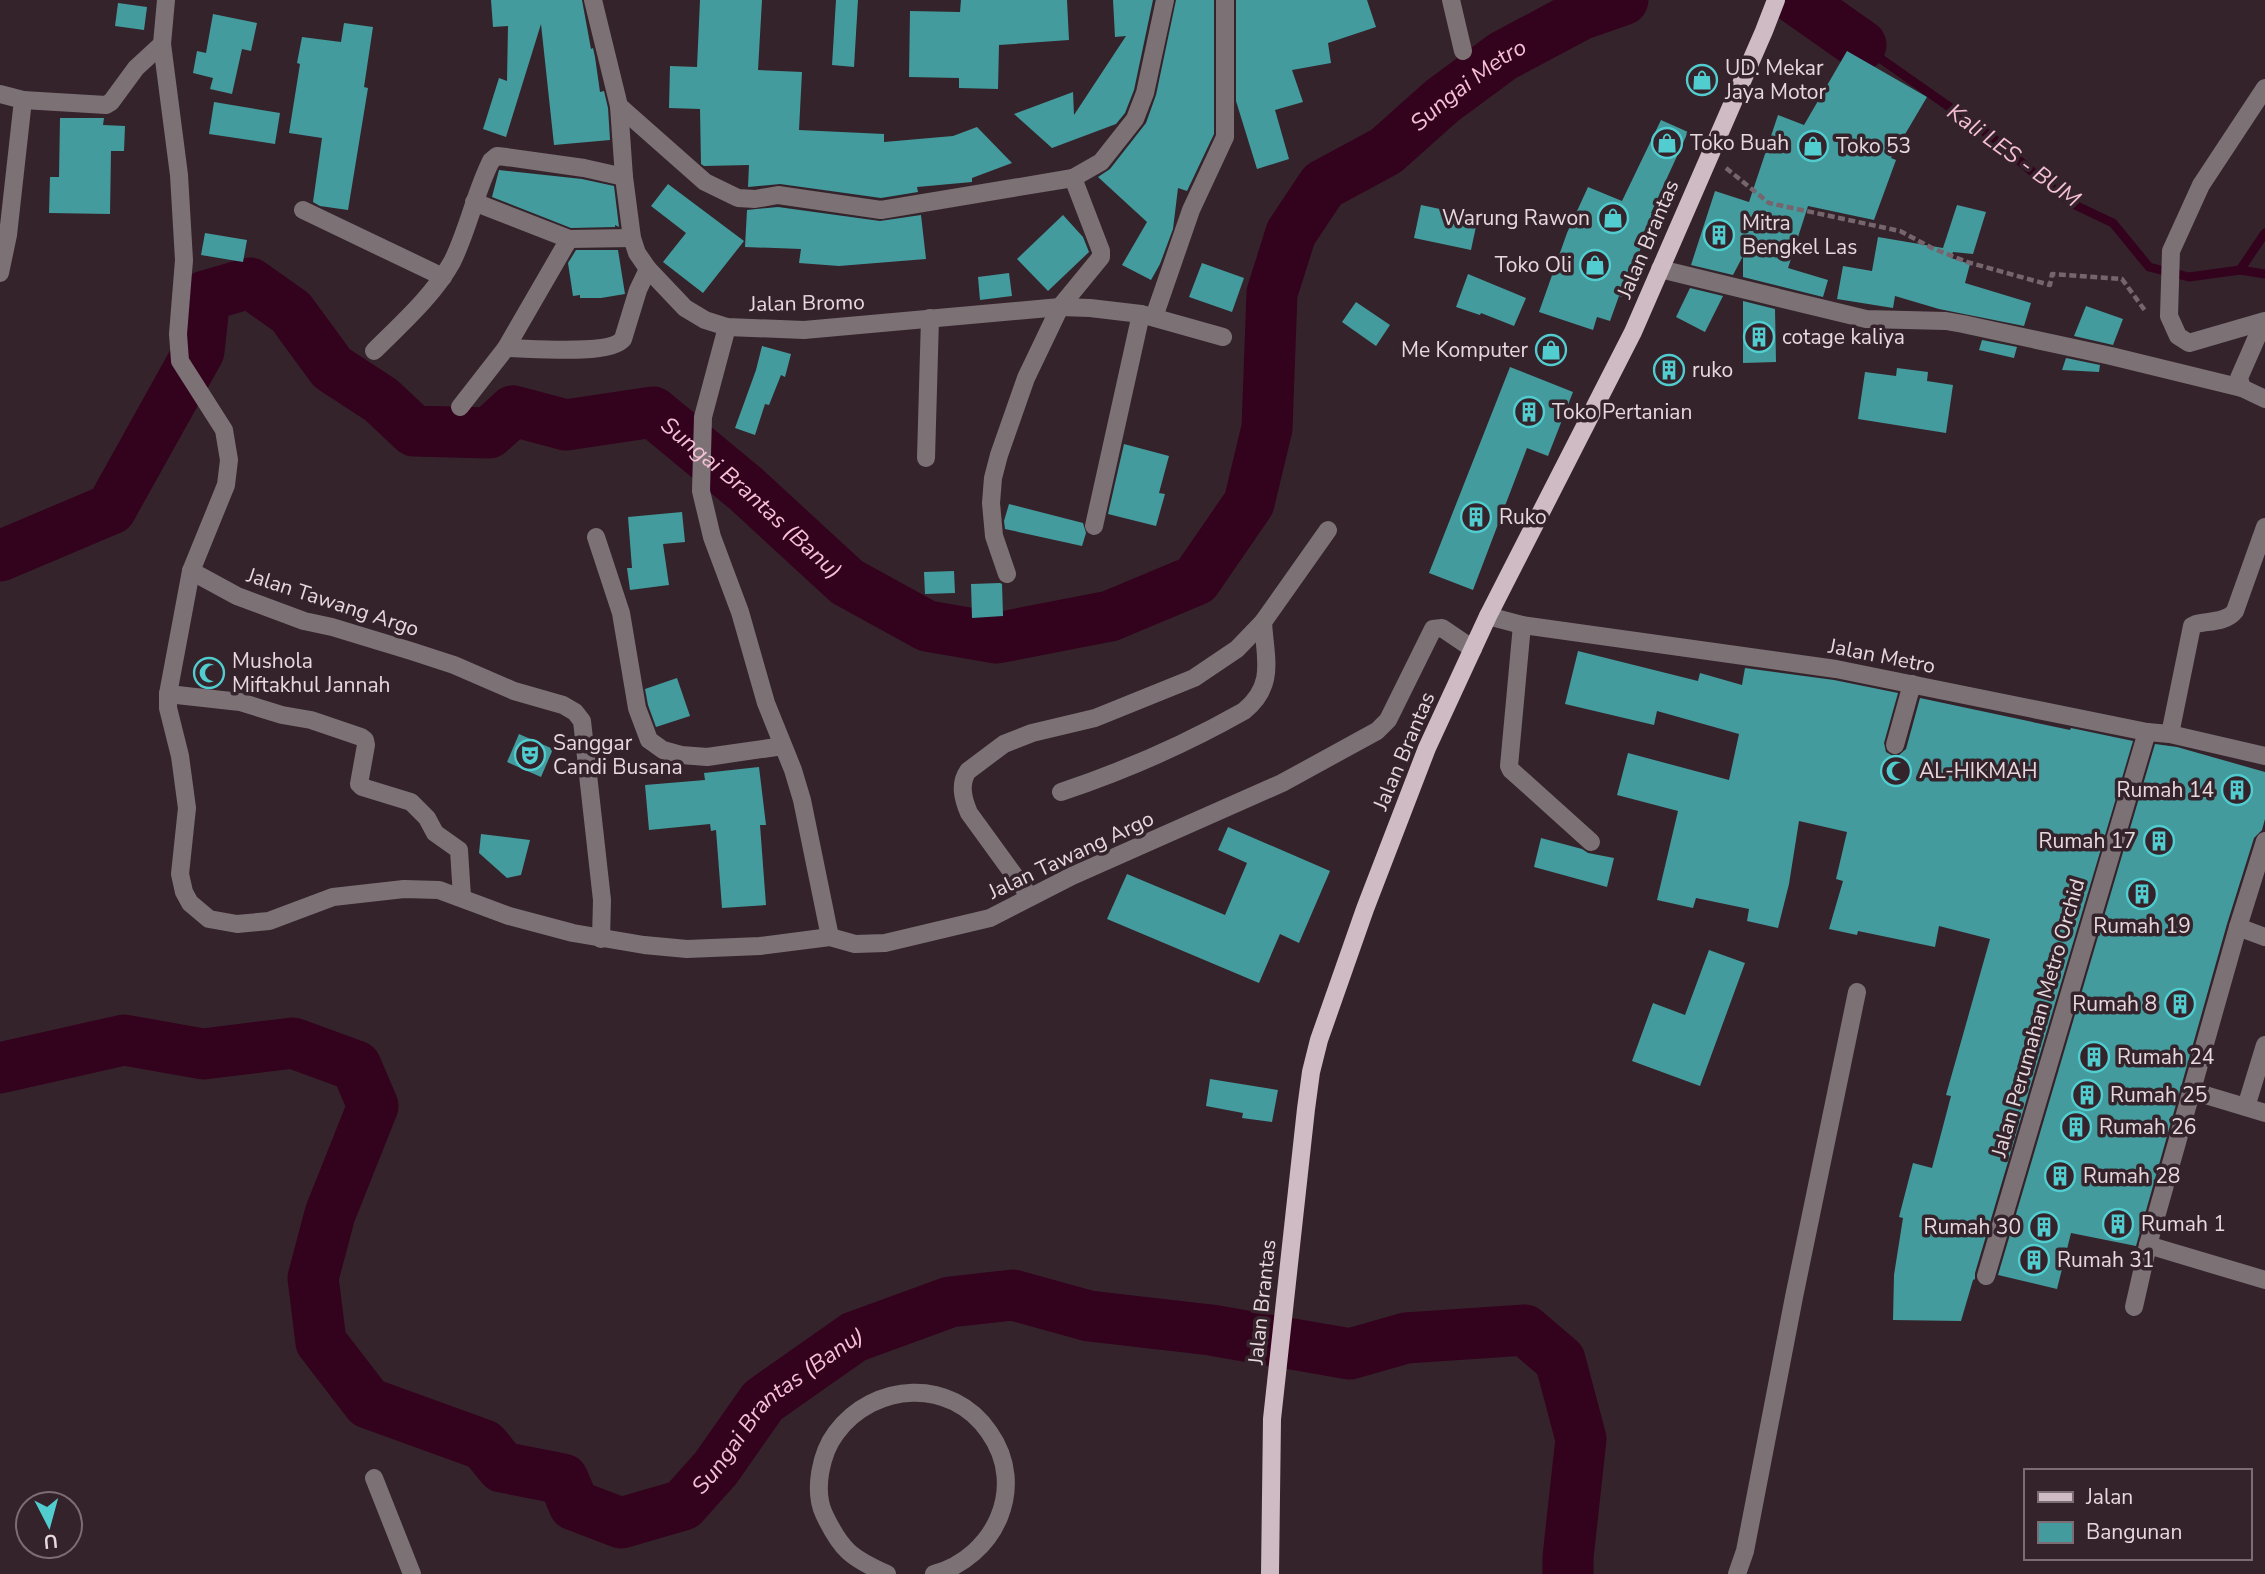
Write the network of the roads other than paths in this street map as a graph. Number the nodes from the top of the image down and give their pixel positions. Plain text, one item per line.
1 (166, 0) edge
2 (593, 0) edge
3 (1165, 0) edge
4 (1226, 0) edge
5 (1451, 0) edge
6 (1776, 0) edge
7 (162, 44) junction
8 (1463, 51) dead end
9 (2265, 88) edge
10 (0, 94) edge
11 (23, 100) junction
12 (619, 106) junction
13 (624, 177) junction
14 (1073, 178) junction
15 (474, 202) junction
16 (303, 210) dead end
17 (4, 235) edge
18 (632, 238) junction
19 (569, 239) junction
20 (648, 269) junction
21 (1660, 270) junction
22 (0, 274) edge
23 (443, 277) junction
24 (1060, 307) junction
25 (1147, 316) junction
26 (930, 318) junction
27 (2264, 322) edge
28 (727, 327) junction
29 (1223, 337) dead end
30 (506, 348) junction
31 (374, 351) dead end
32 (2242, 388) junction
33 (2265, 398) edge
34 (460, 407) dead end
35 (926, 458) dead end
36 (1094, 526) dead end
37 (2265, 527) edge
38 (1328, 530) dead end
39 (596, 537) dead end
40 (191, 571) junction
41 (1006, 574) dead end
42 (1488, 616) junction
43 (1263, 622) junction
44 (1522, 625) junction
45 (1473, 649) junction
46 (1912, 684) junction
47 (168, 694) junction
48 (2147, 733) junction
49 (2170, 734) junction
50 (1895, 745) dead end
51 (783, 746) junction
52 (2265, 756) edge
53 (1061, 792) dead end
54 (2265, 841) edge
55 (1591, 842) dead end
56 (462, 897) junction
57 (1030, 897) junction
58 (2238, 927) junction
59 (830, 937) junction
60 (2265, 937) edge
61 (601, 939) junction
62 (1857, 992) dead end
63 (2265, 1045) edge
64 (2192, 1091) junction
65 (2246, 1107) junction
66 (2265, 1113) edge
67 (2148, 1245) junction
68 (1986, 1276) dead end
69 (2265, 1280) edge
70 (2134, 1307) dead end
71 (374, 1478) dead end
72 (412, 1574) edge
73 (887, 1574) edge
74 (934, 1574) edge
75 (1270, 1574) edge
76 (1737, 1574) edge

1 - 7 street
2 - 12 street
3 - 14 street
4 - 25 street
5 - 8 street
6 - 21 main road, Jalan Brantas
7 - 11 street
7 - 40 street
9 - 27 street
10 - 11 street
11 - 17 street
12 - 13 street
12 - 14 street
13 - 15 street
13 - 18 street
14 - 24 street
15 - 19 street
15 - 23 street
16 - 23 street
17 - 22 street
18 - 19 street
18 - 20 street
19 - 30 street
20 - 28 street
20 - 30 street
21 - 32 street
21 - 42 main road, Jalan Brantas
23 - 31 street
24 - 25 street, Jalan Bromo
24 - 26 street, Jalan Bromo
24 - 41 street
25 - 29 street, Jalan Bromo
25 - 36 street
26 - 28 street, Jalan Bromo
26 - 35 street
27 - 32 street
28 - 51 street, Jalan Bromo
30 - 34 street
32 - 33 street
37 - 49 street
38 - 43 street
39 - 51 street
40 - 47 street, Jalan Tawang Argo
40 - 61 street, Jalan Tawang Argo
42 - 44 street, Jalan Metro
42 - 45 main road, Jalan Brantas
43 - 53 street
43 - 57 street
44 - 46 street, Jalan Metro
44 - 55 street
45 - 57 street, Jalan Tawang Argo
45 - 75 main road, Jalan Brantas
46 - 48 street, Jalan Metro
46 - 50 street
47 - 56 street
47 - 56 street, Jalan Tawang Argo
48 - 49 street, Jalan Metro
48 - 68 street, Jalan Perumahan Metro Orchid
49 - 52 street, Jalan Metro
51 - 59 street, Jalan Bromo
54 - 58 street
56 - 61 street, Jalan Tawang Argo
57 - 59 street, Jalan Tawang Argo
58 - 60 street
58 - 64 street
59 - 61 street, Jalan Tawang Argo
62 - 76 street
63 - 65 street
64 - 65 street
64 - 67 street
65 - 66 street
67 - 69 street
67 - 70 street
71 - 72 street
73 - 74 street

